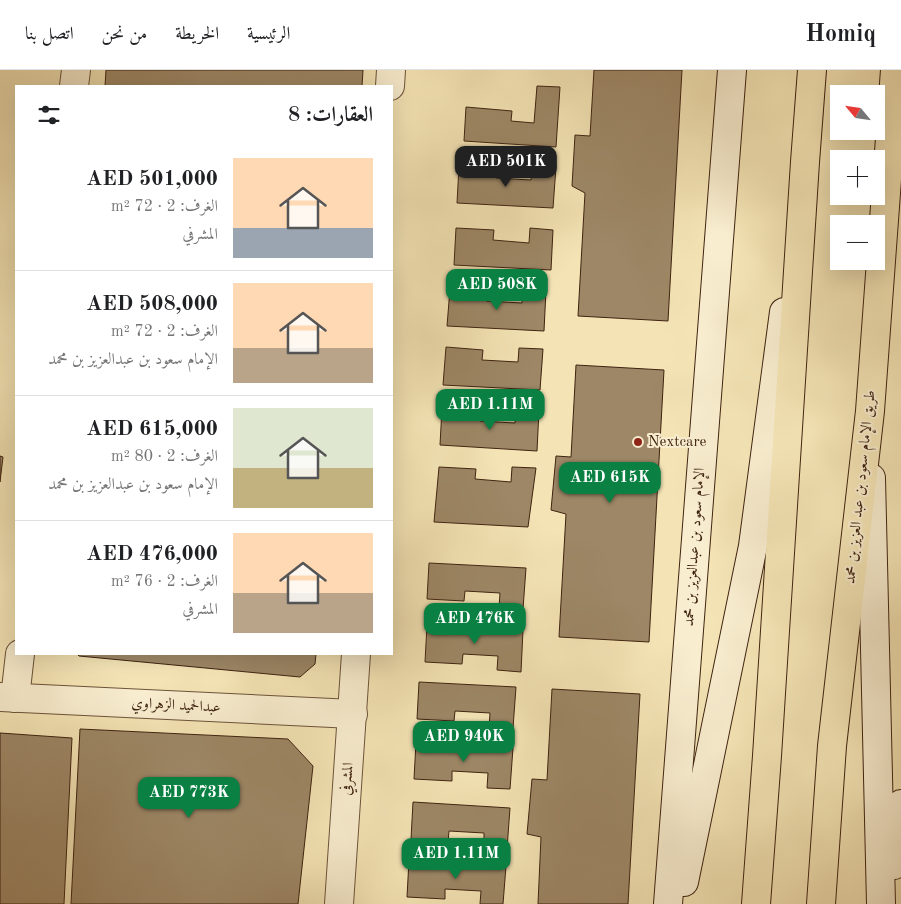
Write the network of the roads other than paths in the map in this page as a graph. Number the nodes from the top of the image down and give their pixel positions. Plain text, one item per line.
1 (76, 70) edge
2 (391, 70) edge
3 (732, 70) edge
4 (812, 70) edge
5 (895, 70) edge
6 (74, 85) edge
7 (390, 85) edge
8 (804, 162) junction
9 (870, 411) junction
10 (20, 655) edge
11 (356, 655) edge
12 (8, 698) edge
13 (353, 714) junction
14 (901, 804) edge
15 (339, 904) edge
16 (668, 904) edge
17 (679, 904) edge
18 (756, 904) edge
19 (821, 904) edge
20 (881, 904) edge
21 (889, 904) edge

1 - 6 main road
2 - 7 main road
3 - 16 main road, الإمام سعود بن عبدالعزيز بن محمد
4 - 8 main road
5 - 9 main road, طريق الإمام سعود بن عبد العزيز بن محمد
8 - 17 main road
8 - 18 main road
9 - 19 main road, طريق الإمام سعود بن عبد العزيز بن محمد
9 - 20 main road
10 - 12 main road
11 - 13 main road, المشرفي
12 - 13 main road, عبدالحميد الزهراوي
13 - 15 main road, المشرفي
14 - 21 main road

